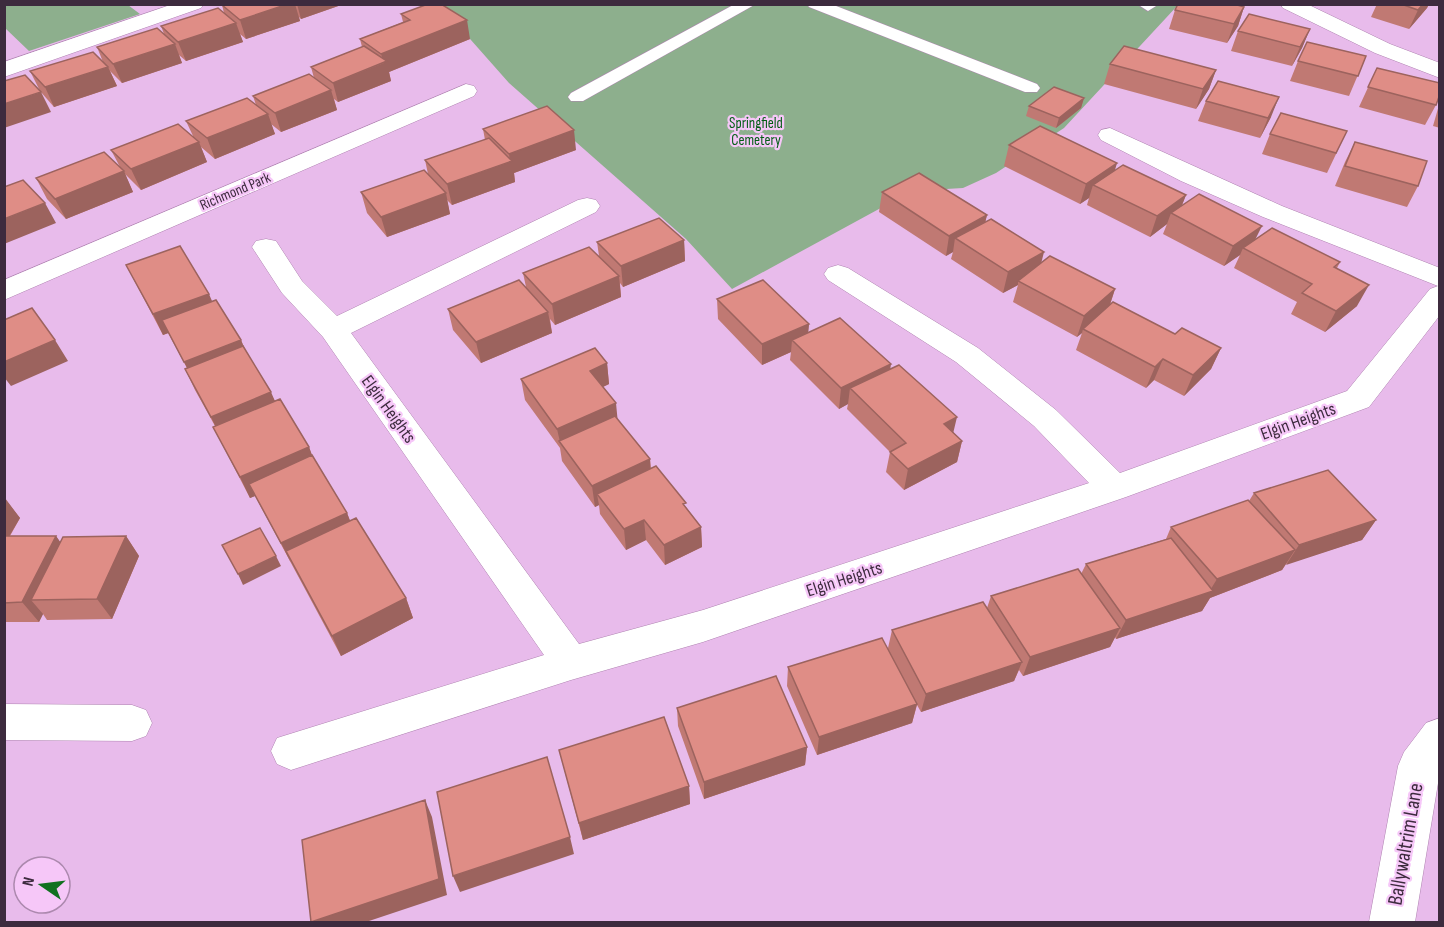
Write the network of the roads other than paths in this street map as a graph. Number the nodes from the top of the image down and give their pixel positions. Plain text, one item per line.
1 (194, 4) edge
2 (748, 4) edge
3 (815, 4) edge
4 (1290, 4) edge
5 (4, 70) edge
6 (1440, 71) edge
7 (1031, 88) dead end
8 (466, 91) dead end
9 (577, 97) dead end
10 (1110, 135) dead end
11 (588, 206) dead end
12 (266, 247) dead end
13 (838, 273) dead end
14 (1440, 278) edge
15 (4, 291) edge
16 (1440, 295) edge
17 (333, 330) junction
18 (1114, 488) junction
19 (571, 663) junction
20 (4, 722) edge
21 (132, 723) dead end
22 (1440, 736) edge
23 (291, 751) dead end
24 (1392, 922) edge

1 - 5 street
2 - 9 lane
3 - 7 lane
4 - 6 street
8 - 15 street, Richmond Park
10 - 14 street
11 - 17 street
12 - 17 street, Elgin Heights
13 - 18 street
16 - 18 street, Elgin Heights
17 - 19 street, Elgin Heights
18 - 19 street, Elgin Heights
19 - 23 street, Elgin Heights
20 - 21 street
22 - 24 street, Ballywaltrim Lane

